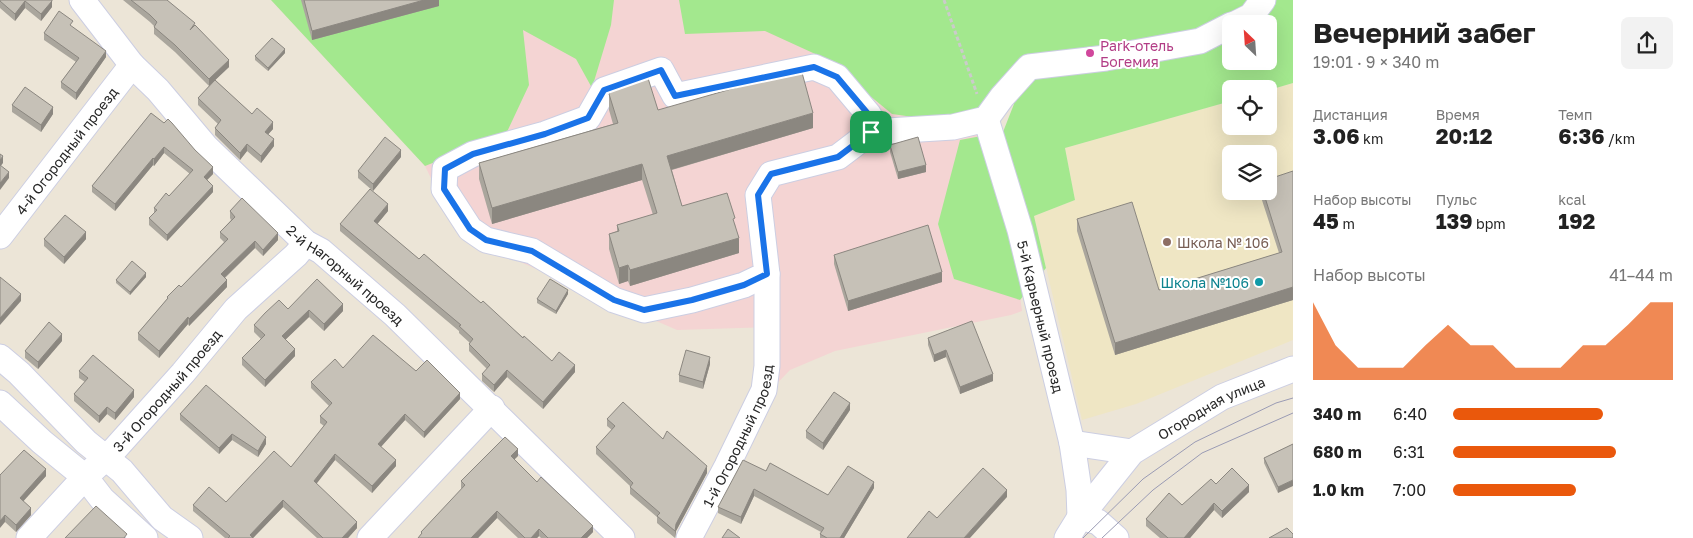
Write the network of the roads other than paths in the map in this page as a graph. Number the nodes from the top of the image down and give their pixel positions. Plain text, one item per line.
1 (82, 0) edge
2 (1263, 0) edge
3 (1252, 15) edge
4 (1222, 30) edge
5 (132, 65) junction
6 (986, 119) junction
7 (871, 132) junction
8 (0, 236) edge
9 (306, 243) junction
10 (767, 274) junction
11 (0, 357) edge
12 (1293, 369) edge
13 (0, 403) edge
14 (492, 408) junction
15 (1072, 443) junction
16 (1132, 452) junction
17 (105, 459) junction
18 (86, 477) junction
19 (1080, 517) junction
20 (29, 538) edge
21 (145, 538) edge
22 (190, 538) edge
23 (370, 538) edge
24 (622, 538) edge
25 (689, 538) edge
26 (1067, 538) edge
27 (1116, 538) edge

1 - 5 street, 2-й Нагорный проезд
2 - 3 street
4 - 6 street
5 - 8 street, 4-й Огородный проезд
5 - 9 street, 2-й Нагорный проезд
6 - 7 street
6 - 15 street, 5-й Карьерный проезд
7 - 10 street, 1-й Огородный проезд
7 - 10 street
9 - 14 street, 2-й Нагорный проезд
9 - 17 street, 3-й Огородный проезд
10 - 25 street, 1-й Огородный проезд
11 - 17 street
12 - 16 street, Огородная улица
13 - 18 street
14 - 23 street
14 - 24 street, 2-й Нагорный проезд
15 - 16 street
15 - 19 street, 5-й Карьерный проезд
16 - 19 street, Огородная улица
17 - 18 street, 3-й Огородный проезд
17 - 22 street
18 - 20 street, 3-й Огородный проезд
18 - 21 street
19 - 26 street, Огородная улица
19 - 27 street

